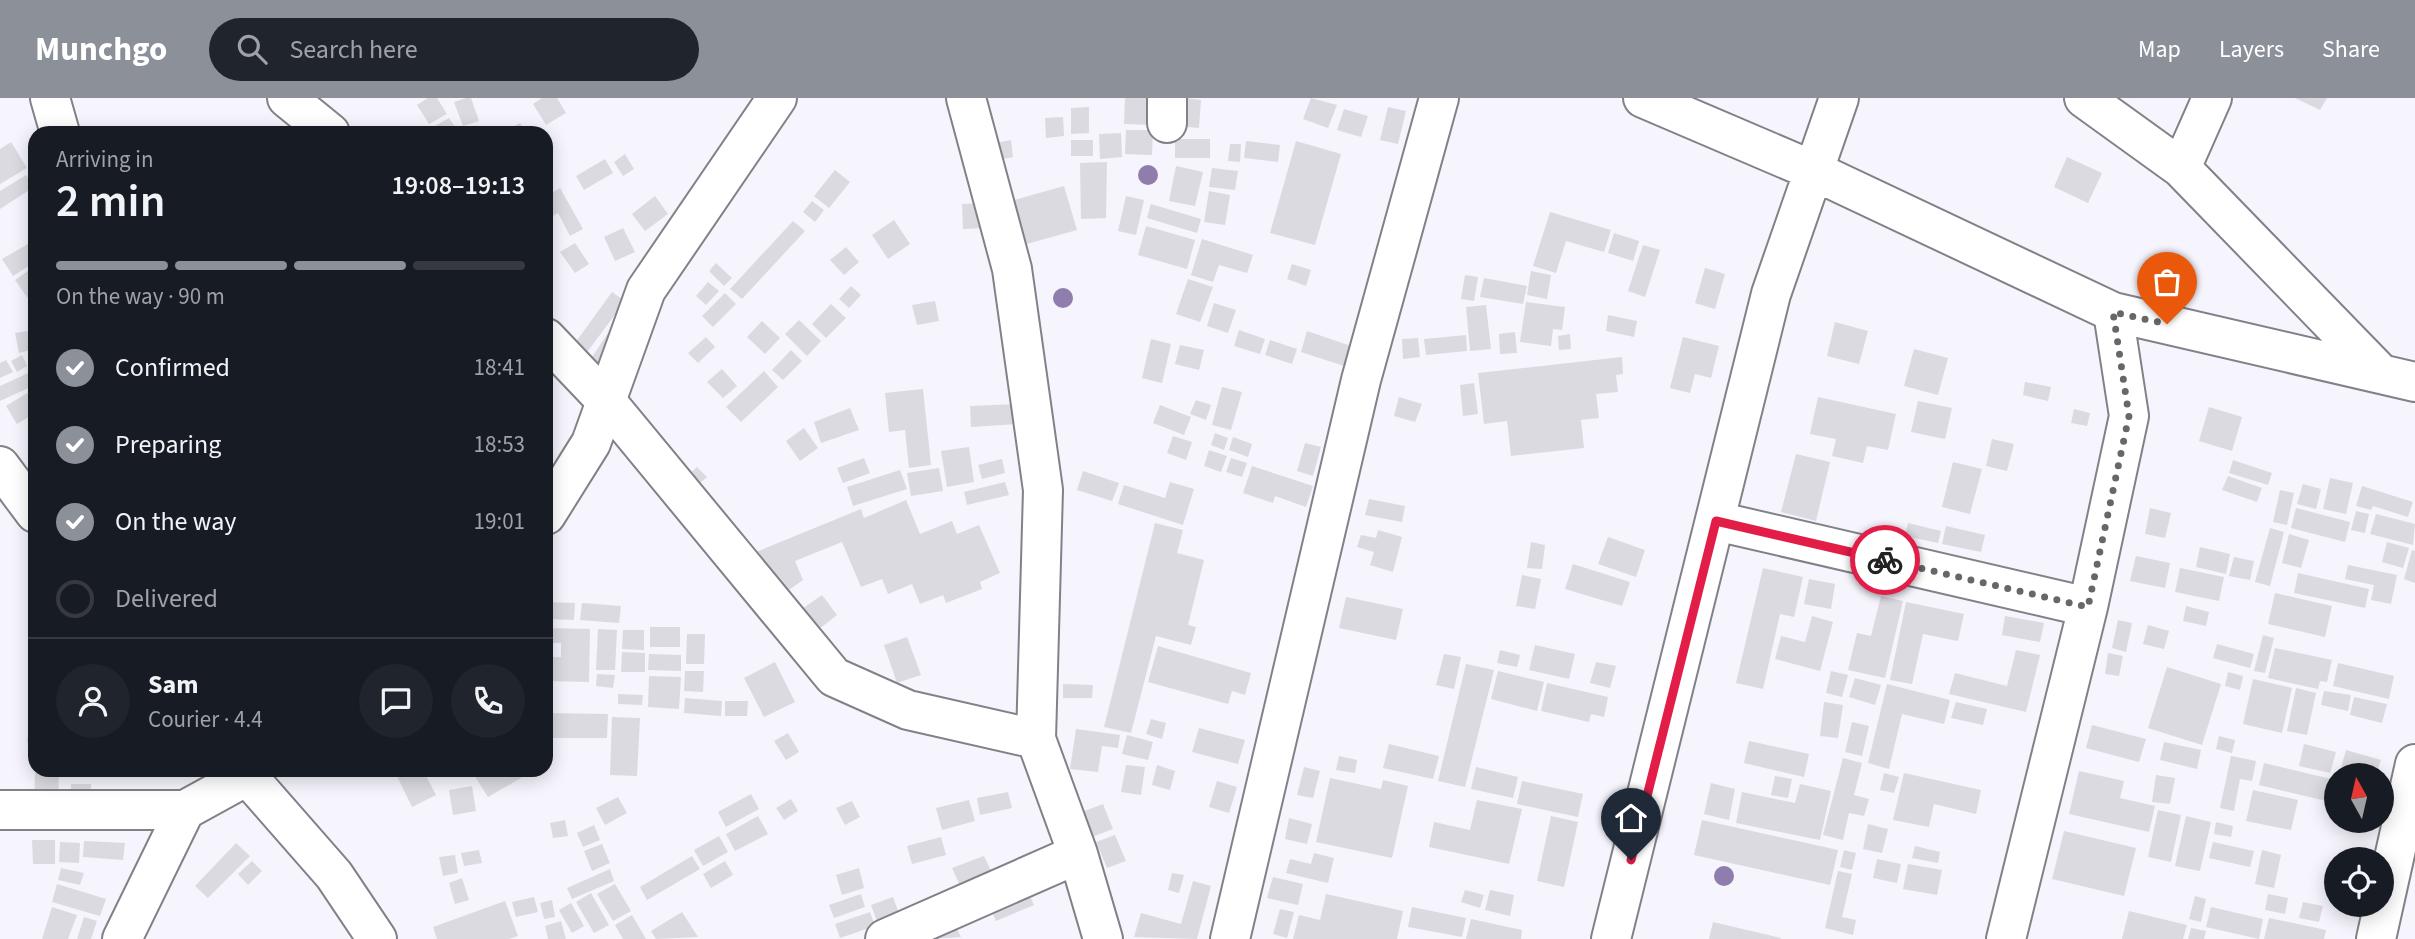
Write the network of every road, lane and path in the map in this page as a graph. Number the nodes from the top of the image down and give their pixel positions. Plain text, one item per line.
1 (50, 98) edge
2 (287, 98) edge
3 (777, 98) edge
4 (966, 98) edge
5 (1439, 98) edge
6 (1643, 98) edge
7 (1839, 98) edge
8 (2084, 98) edge
9 (2212, 98) edge
10 (58, 126) edge
11 (321, 126) edge
12 (2181, 168) junction
13 (1814, 172) junction
14 (2113, 312) junction
15 (553, 345) edge
16 (2398, 378) edge
17 (607, 402) junction
18 (0, 466) edge
19 (28, 504) edge
20 (553, 504) edge
21 (1716, 521) junction
22 (2088, 607) junction
23 (1036, 739) junction
24 (2415, 764) edge
25 (239, 777) edge
26 (251, 777) edge
27 (0, 810) edge
28 (185, 810) junction
29 (1078, 854) junction
30 (122, 939) edge
31 (377, 939) edge
32 (886, 939) edge
33 (1102, 939) edge
34 (1230, 939) edge
35 (1611, 939) edge
36 (2006, 939) edge
37 (2375, 939) edge

1 - 10 street
2 - 11 street
3 - 17 street
4 - 23 street
5 - 34 street
6 - 13 street
7 - 13 street
8 - 12 street
9 - 12 street
12 - 16 street
13 - 14 street
13 - 21 street
14 - 16 street
14 - 22 street
15 - 17 street
17 - 20 street
17 - 23 street
18 - 19 street
21 - 22 street
21 - 35 street
22 - 36 street
23 - 29 street
24 - 37 street
25 - 28 street
26 - 31 street
27 - 28 street
28 - 30 street
29 - 32 street
29 - 33 street

